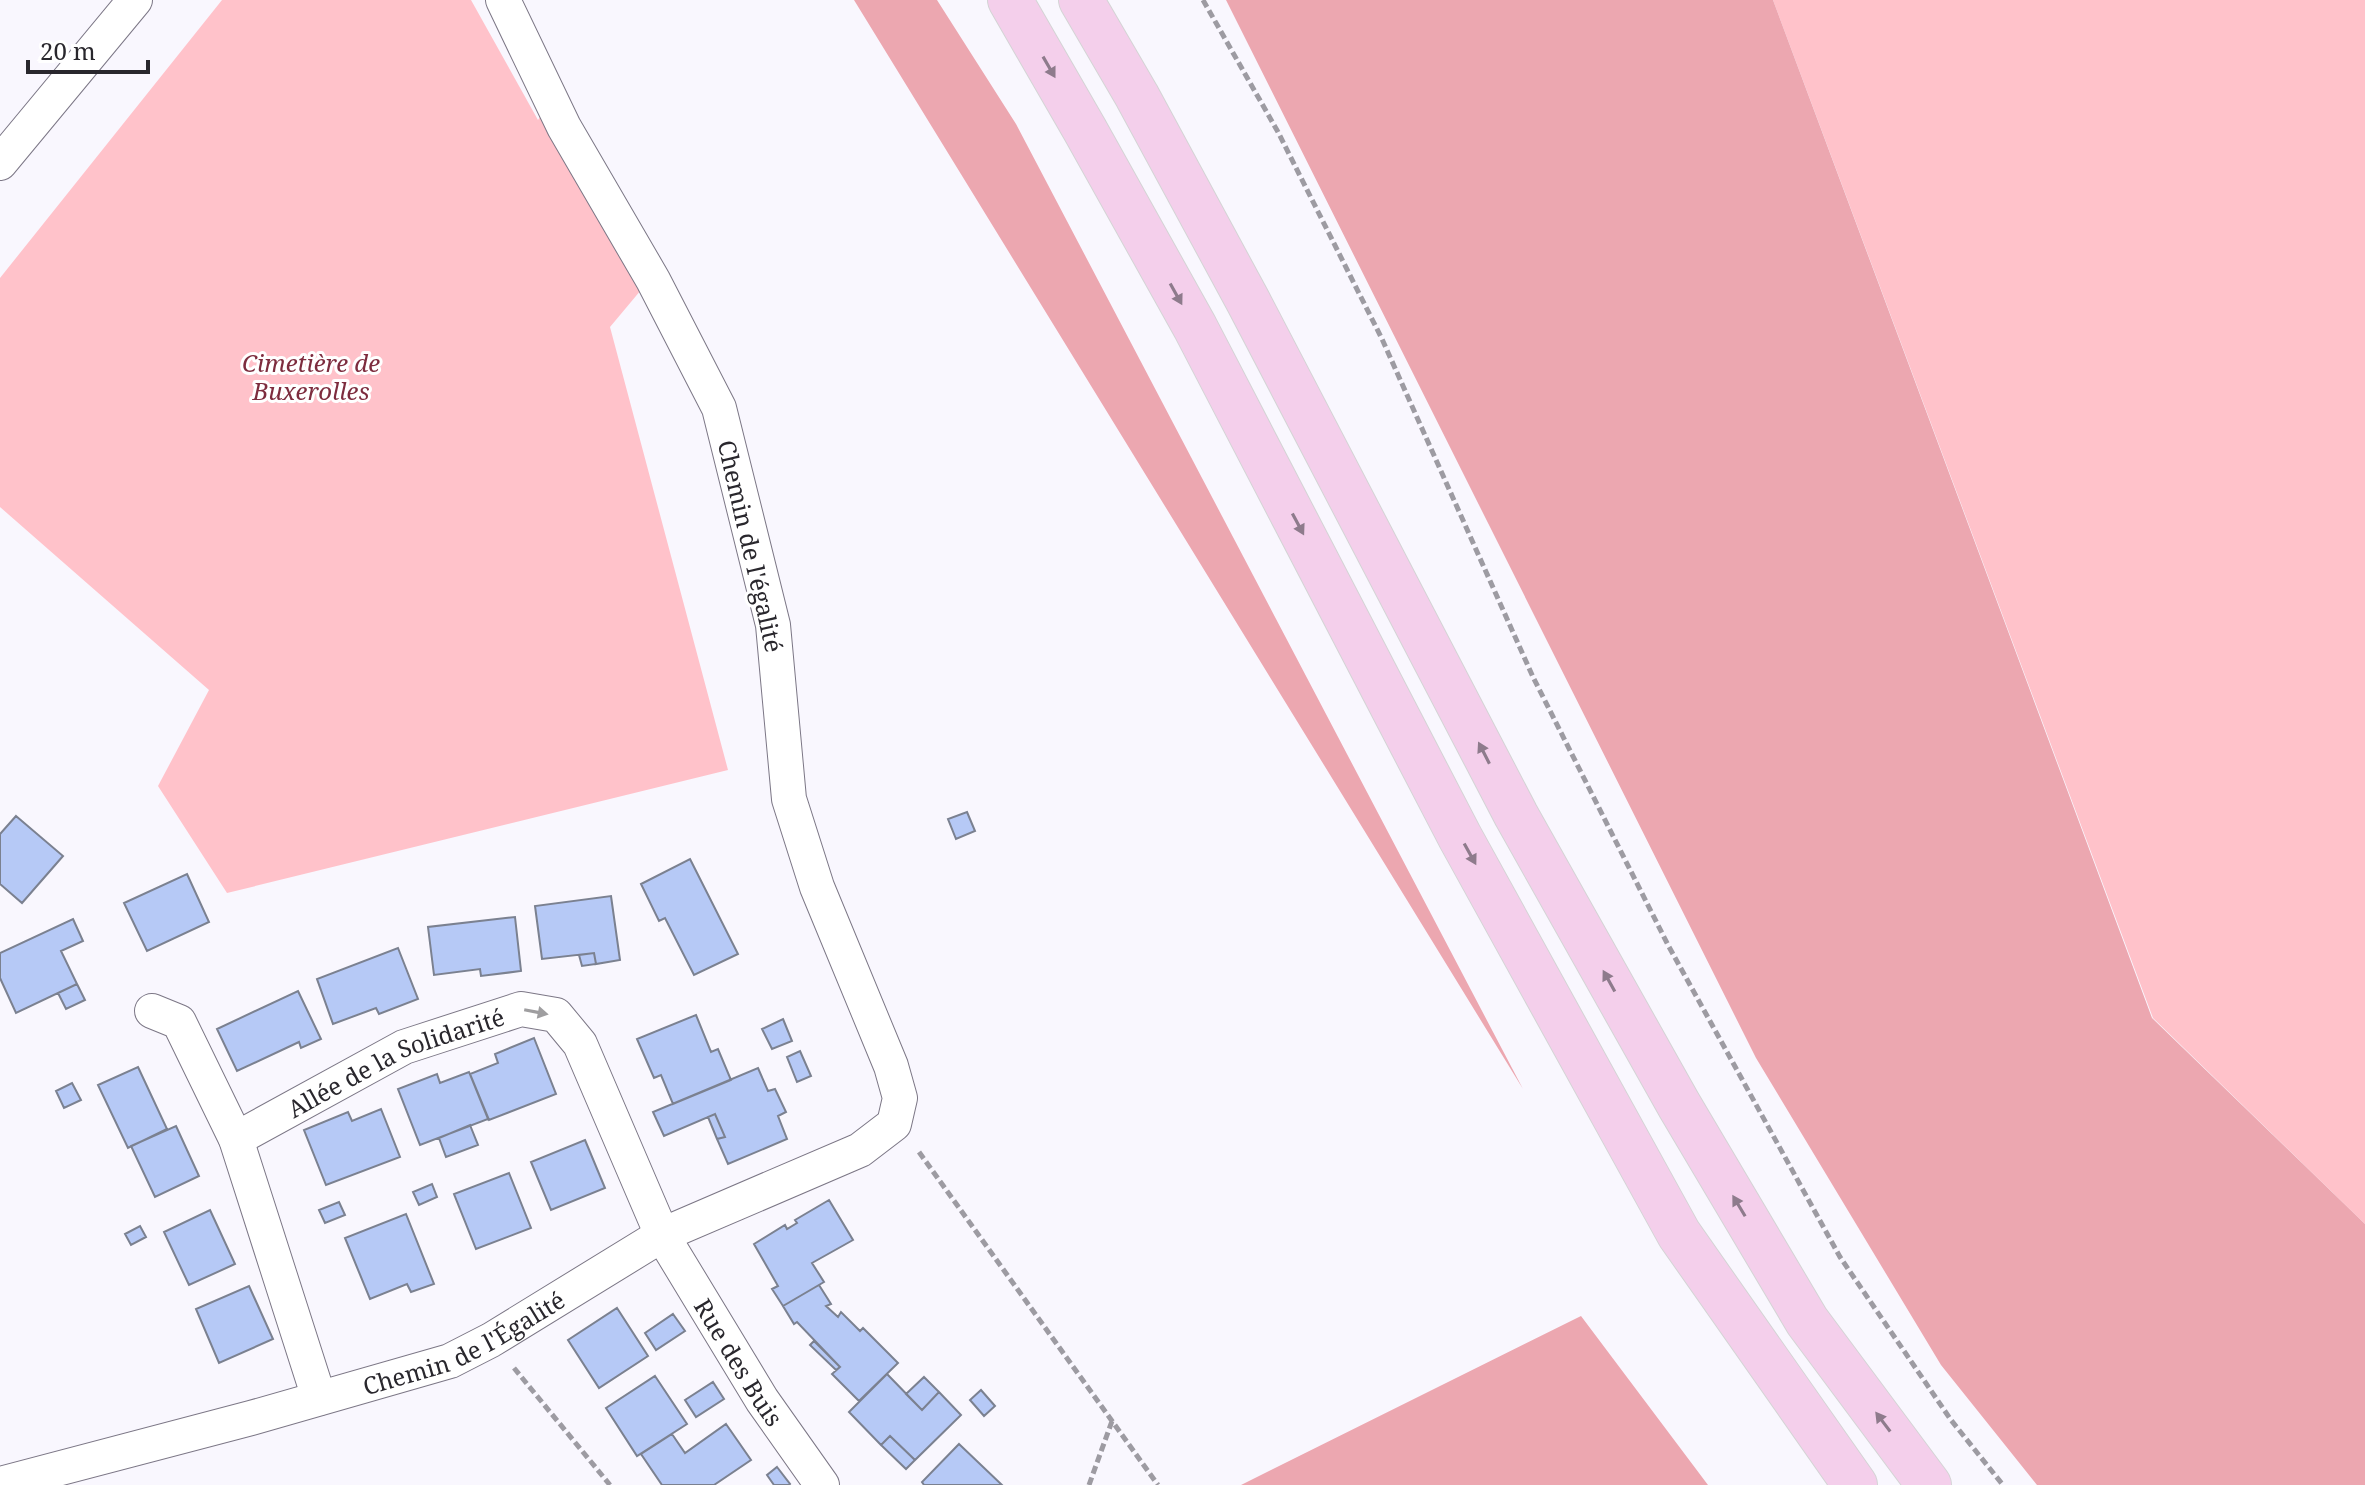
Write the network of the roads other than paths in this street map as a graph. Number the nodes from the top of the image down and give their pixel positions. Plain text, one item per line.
1 (135, 0) edge
2 (503, 0) edge
3 (1010, 0) edge
4 (1081, 0) edge
5 (0, 163) edge
6 (152, 1011) dead end
7 (894, 1124) joint
8 (236, 1139) junction
9 (1679, 1234) junction
10 (662, 1235) junction
11 (319, 1398) junction
12 (0, 1484) edge
13 (822, 1485) edge
14 (1823, 1485) edge
15 (1855, 1485) edge
16 (1929, 1485) edge

1 - 5 street
2 - 7 street, Chemin de l'égalité
3 -> 9 highway
16 -> 4 highway
6 - 8 street
7 - 10 street, Chemin de l'Égalité
8 -> 10 street, Allée de la Solidarité
8 - 11 street
9 - 14 highway
9 - 15 highway
10 - 11 street, Chemin de l'Égalité
10 - 13 street, Rue des Buis
11 - 12 street, Chemin de l'Égalité

